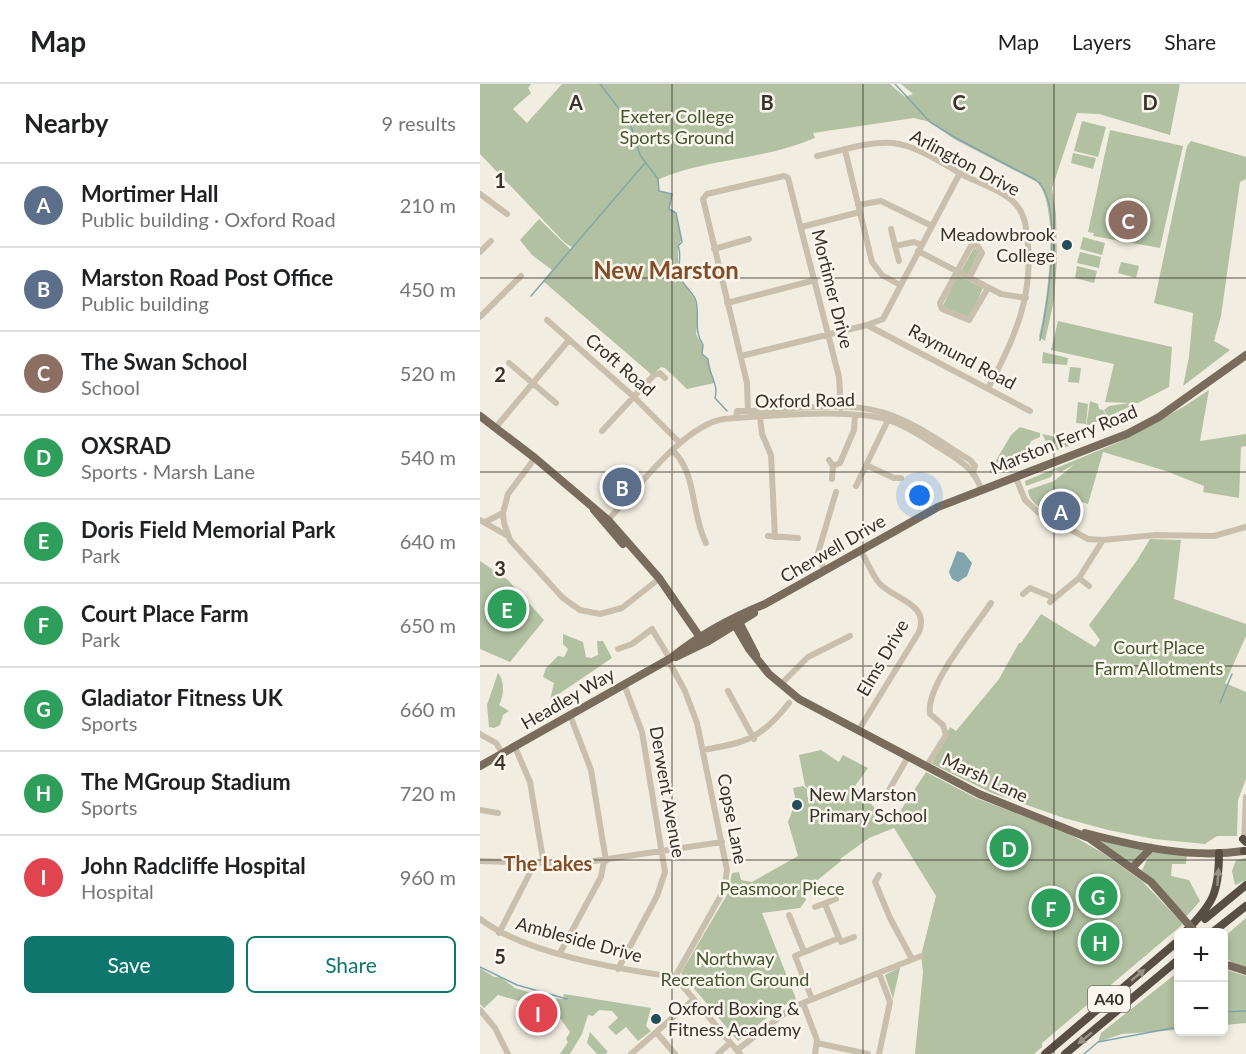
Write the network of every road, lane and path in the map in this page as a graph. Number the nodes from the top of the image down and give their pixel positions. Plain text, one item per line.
1 (845, 150) junction
2 (817, 156) dead end
3 (960, 173) junction
4 (480, 194) edge
5 (859, 209) junction
6 (507, 213) dead end
7 (932, 226) junction
8 (801, 227) junction
9 (891, 229) dead end
10 (749, 239) dead end
11 (491, 241) dead end
12 (895, 246) junction
13 (920, 248) junction
14 (714, 249) junction
15 (480, 252) edge
16 (899, 261) dead end
17 (957, 272) junction
18 (521, 276) dead end
19 (969, 278) junction
20 (815, 280) junction
21 (900, 285) junction
22 (988, 288) junction
23 (1026, 298) junction
24 (727, 303) junction
25 (480, 317) edge
26 (883, 319) junction
27 (547, 320) dead end
28 (867, 325) junction
29 (881, 330) junction
30 (828, 334) junction
31 (569, 340) junction
32 (1246, 355) edge
33 (741, 356) junction
34 (509, 363) dead end
35 (665, 378) dead end
36 (533, 383) junction
37 (988, 388) junction
38 (634, 397) junction
39 (556, 403) dead end
40 (841, 408) junction
41 (748, 411) junction
42 (1030, 411) dead end
43 (875, 413) junction
44 (855, 415) junction
45 (480, 416) edge
46 (760, 417) junction
47 (736, 418) junction
48 (888, 420) junction
49 (496, 427) junction
50 (602, 431) dead end
51 (680, 443) junction
52 (673, 451) junction
53 (535, 458) junction
54 (866, 465) junction
55 (973, 472) junction
56 (901, 478) dead end
57 (1016, 478) junction
58 (832, 479) dead end
59 (856, 486) dead end
60 (981, 489) junction
61 (836, 492) dead end
62 (502, 513) junction
63 (482, 521) edge
64 (606, 522) junction
65 (1246, 527) edge
66 (508, 537) junction
67 (798, 538) dead end
68 (1103, 540) junction
69 (706, 543) dead end
70 (860, 550) junction
71 (824, 570) junction
72 (650, 571) junction
73 (1079, 578) junction
74 (655, 582) junction
75 (1089, 586) dead end
76 (1023, 594) dead end
77 (991, 603) dead end
78 (676, 604) junction
79 (765, 604) junction
80 (735, 621) junction
81 (850, 636) dead end
82 (701, 642) junction
83 (618, 649) dead end
84 (670, 659) junction
85 (624, 684) junction
86 (781, 684) junction
87 (728, 691) dead end
88 (789, 703) dead end
89 (570, 715) junction
90 (858, 731) junction
91 (480, 734) edge
92 (754, 739) junction
93 (515, 747) junction
94 (703, 750) junction
95 (503, 754) junction
96 (908, 757) junction
97 (480, 766) edge
98 (926, 767) junction
99 (889, 789) dead end
100 (1246, 797) edge
101 (480, 810) edge
102 (498, 813) dead end
103 (1072, 830) junction
104 (722, 842) junction
105 (1245, 846) edge
106 (1150, 848) junction
107 (663, 852) junction
108 (1219, 853) junction
109 (480, 861) edge
110 (605, 861) junction
111 (534, 865) junction
112 (544, 865) junction
113 (1133, 867) junction
114 (879, 875) dead end
115 (1246, 885) edge
116 (836, 899) dead end
117 (825, 904) junction
118 (1246, 906) edge
119 (815, 907) dead end
120 (789, 915) dead end
121 (480, 919) edge
122 (1191, 928) edge
123 (1191, 928) edge
124 (1193, 928) edge
125 (1219, 928) edge
126 (499, 933) junction
127 (854, 937) dead end
128 (838, 942) junction
129 (1174, 945) edge
130 (804, 952) junction
131 (560, 953) junction
132 (921, 956) dead end
133 (912, 959) junction
134 (1174, 964) edge
135 (1228, 965) edge
136 (618, 969) junction
137 (1246, 971) edge
138 (879, 973) junction
139 (675, 977) junction
140 (812, 999) junction
141 (693, 1000) junction
142 (802, 1003) junction
143 (480, 1010) edge
144 (656, 1032) junction
145 (730, 1043) junction
146 (817, 1043) junction
147 (739, 1052) edge
148 (508, 1054) edge
149 (631, 1054) edge
150 (675, 1054) edge
151 (718, 1054) edge
152 (814, 1054) edge
153 (868, 1054) edge
154 (879, 1054) edge
155 (1045, 1054) edge
156 (1065, 1054) edge

1 - 2 street, Arlington Drive
1 - 3 street, Arlington Drive
1 - 5 street
3 - 7 street, Raymund Road
3 - 23 street, Arlington Drive
4 - 6 street
5 - 7 street
5 - 8 street
5 - 21 street
7 - 13 street, Raymund Road
8 - 14 street, Mortimer Drive
8 - 20 street, Mortimer Drive
9 - 12 street
10 - 14 street
11 - 15 street
12 - 13 street
12 - 16 street
13 - 17 street
13 - 21 street, Raymund Road
14 - 24 street
17 - 19 street
17 - 19 street
17 - 22 street
18 - 25 street
19 - 22 street
20 - 24 street
20 - 30 street, Mortimer Drive
21 - 26 street, Raymund Road
22 - 23 street
23 - 37 street, Arlington Drive
24 - 33 street
26 - 28 street
26 - 29 street, Raymund Road
27 - 31 street
28 - 29 street, Raymund Road
28 - 30 street
29 - 37 street, Raymund Road
30 - 33 street
30 - 40 street, Mortimer Drive
31 - 36 street, Croft Road
31 - 38 street, Croft Road
32 - 57 main road, Marston Ferry Road
33 - 41 street
34 - 36 street
35 - 38 street
36 - 39 street
36 - 49 street, Croft Road
37 - 42 street, Raymund Road
38 - 50 street
38 - 51 street, Croft Road
40 - 41 street, Oxford Road
40 - 43 street, Oxford Road
41 - 47 street, Oxford Road
43 - 44 street, Oxford Road
43 - 48 street, Oxford Road
43 - 55 street, Oxford Road
44 - 46 street, Oxford Road
44 - 58 street
45 - 49 main road
46 - 47 street, Oxford Road
46 - 67 street
47 - 51 street
48 - 54 street
48 - 55 street, Oxford Road
49 - 53 main road
51 - 52 street
52 - 64 street
52 - 69 street
53 - 62 street
53 - 64 main road
54 - 56 street
54 - 59 street
55 - 60 street, Oxford Road
57 - 60 main road, Marston Ferry Road
57 - 68 street
60 - 70 main road, Cherwell Drive
61 - 71 street
62 - 63 street
62 - 66 street
63 - 66 street
64 - 72 main road
65 - 68 street
66 - 74 street
68 - 73 street
70 - 71 main road, Cherwell Drive
70 - 90 street, Elms Drive
71 - 79 main road, Cherwell Drive
72 - 74 main road
72 - 78 main road
73 - 75 street
73 - 76 street
74 - 78 main road
77 - 98 street
78 - 82 main road
79 - 80 main road, Cherwell Drive
79 - 80 main road, Cherwell Drive
80 - 82 main road, Cherwell Drive
80 - 86 main road, Marsh Lane
81 - 86 street
82 - 84 main road, Headley Way
83 - 84 street, Copse Lane
84 - 85 main road, Headley Way
84 - 94 street, Copse Lane
85 - 89 main road, Headley Way
85 - 107 street, Derwent Avenue
86 - 90 main road, Marsh Lane
87 - 92 street
88 - 92 street
89 - 93 main road, Headley Way
89 - 110 street
90 - 96 main road, Marsh Lane
91 - 95 street
92 - 94 street
93 - 95 main road, Headley Way
93 - 112 street
94 - 104 street, Copse Lane
95 - 97 main road, Headley Way
96 - 98 main road, Marsh Lane
96 - 99 street
98 - 103 main road, Marsh Lane
100 - 105 street
101 - 102 street
103 - 106 main road
103 - 113 main road, Marsh Lane
104 - 107 street
104 - 139 street, Copse Lane
105 - 108 main road
106 - 108 main road
106 - 113 main road
107 - 110 street
107 - 136 street, Derwent Avenue
123 -> 108 highway
109 - 111 street
110 - 112 street
110 - 131 street
111 - 112 street
111 - 126 street
113 - 122 main road, Marsh Lane, bridge
114 - 133 street
115 - 124 highway
116 - 117 street
117 - 119 street
117 - 128 street
118 - 125 highway
120 - 130 street
121 - 126 street, Ambleside Drive
126 - 131 street, Ambleside Drive
127 - 128 street
128 - 130 street
155 -> 129 highway, A40
130 - 140 street
131 - 136 street, Ambleside Drive
132 - 133 street
133 - 138 street
134 -> 156 highway, A40
135 - 137 main road
136 - 139 street, Ambleside Drive
138 - 140 street
138 - 154 street
139 - 141 street
140 - 142 street
141 - 144 street
141 - 145 street
142 - 146 street
142 - 147 street
143 - 148 street
144 - 149 street
144 - 150 street
145 - 147 street
145 - 151 street
146 - 152 street
146 - 153 street

